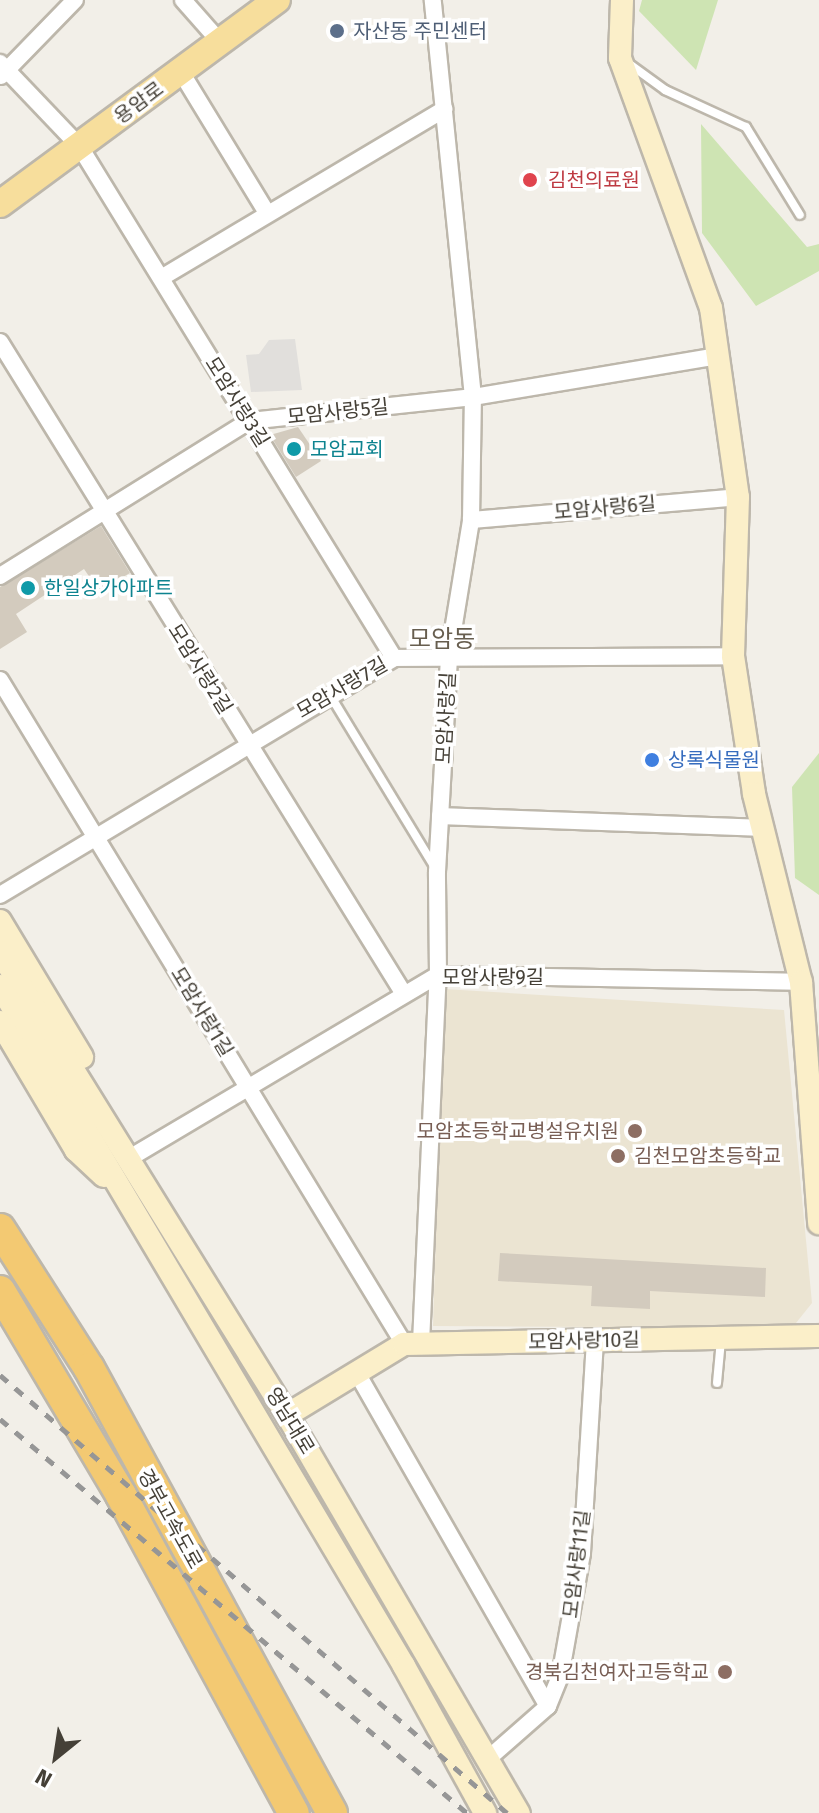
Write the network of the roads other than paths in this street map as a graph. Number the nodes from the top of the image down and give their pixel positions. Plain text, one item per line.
1 (75, 0) edge
2 (183, 0) edge
3 (277, 0) edge
4 (433, 0) edge
5 (622, 0) edge
6 (221, 43) junction
7 (620, 58) junction
8 (2, 70) edge
9 (181, 72) junction
10 (444, 109) junction
11 (80, 147) junction
12 (0, 204) edge
13 (267, 213) junction
14 (800, 215) dead end
15 (161, 278) junction
16 (0, 342) edge
17 (718, 356) junction
18 (473, 397) junction
19 (249, 421) junction
20 (738, 497) junction
21 (105, 513) junction
22 (471, 520) junction
23 (0, 576) edge
24 (449, 655) junction
25 (733, 656) junction
26 (394, 658) junction
27 (0, 680) edge
28 (329, 694) junction
29 (246, 744) junction
30 (440, 816) junction
31 (764, 828) junction
32 (96, 839) junction
33 (437, 872) junction
34 (0, 895) edge
35 (0, 921) edge
36 (0, 952) edge
37 (438, 975) junction
38 (801, 982) junction
39 (0, 986) edge
40 (404, 994) junction
41 (0, 1022) edge
42 (43, 1040) junction
43 (248, 1088) junction
44 (138, 1153) junction
45 (135, 1193) junction
46 (819, 1223) edge
47 (0, 1229) edge
48 (0, 1291) edge
49 (819, 1336) edge
50 (721, 1340) junction
51 (595, 1341) junction
52 (412, 1343) junction
53 (357, 1373) junction
54 (717, 1383) dead end
55 (287, 1415) junction
56 (548, 1706) junction
57 (490, 1757) junction
58 (294, 1813) edge
59 (332, 1813) edge
60 (485, 1813) edge
61 (519, 1813) edge

1 - 8 street
2 - 6 street
3 - 6 main road, 용암로
4 - 10 street, 모암사랑길
5 - 7 main road
6 - 9 main road, 용암로
7 - 14 lane
7 - 17 main road
8 - 11 street, 모암사랑3길
9 - 11 main road, 용암로
9 - 13 street
10 - 13 street
10 - 18 street, 모암사랑길
11 - 12 main road, 용암로
11 - 15 street, 모암사랑3길
13 - 15 street
15 - 19 street, 모암사랑3길
16 - 21 street, 모암사랑2길
17 - 18 street, 모암사랑5길
17 - 20 main road
18 - 19 street, 모암사랑5길
18 - 22 street, 모암사랑길
19 - 21 street, 모암사랑5길
19 - 26 street, 모암사랑3길
20 - 22 street, 모암사랑6길
20 - 25 main road
21 - 23 street, 모암사랑5길
21 - 29 street, 모암사랑2길
22 - 24 street, 모암사랑길
24 - 25 street, 모암사랑7길
24 - 26 street, 모암사랑7길
24 - 30 street, 모암사랑길
25 - 31 main road
26 - 28 street, 모암사랑7길
27 - 32 street, 모암사랑1길
28 - 29 street, 모암사랑7길
28 - 33 lane
29 - 32 street, 모암사랑7길
29 - 40 street, 모암사랑2길
30 - 31 street
30 - 33 street, 모암사랑길
31 - 38 main road
32 - 34 street, 모암사랑7길
32 - 43 street, 모암사랑1길
33 - 37 street, 모암사랑길
35 - 44 main road
36 - 42 main road
37 - 38 street, 모암사랑9길
37 - 40 street, 모암사랑9길
37 - 52 street, 모암사랑길
38 - 46 main road
39 - 42 main road
40 - 43 street, 모암사랑9길
41 - 45 main road
42 - 45 main road, 영남대로
43 - 44 street, 모암사랑9길
43 - 52 street, 모암사랑1길
44 - 45 main road
45 - 55 main road, 영남대로
45 - 60 main road, 영남대로
47 - 59 highway, 경부고속도로
48 - 58 highway, 경부고속도로
49 - 50 main road, 모암사랑10길
50 - 51 main road, 모암사랑10길
50 - 54 lane
51 - 52 main road, 모암사랑10길
51 - 56 street, 모암사랑11길
52 - 53 main road
53 - 55 main road
53 - 56 street
55 - 57 main road, 영남대로
56 - 57 street, 모암사랑11길
57 - 61 main road, 영남대로

